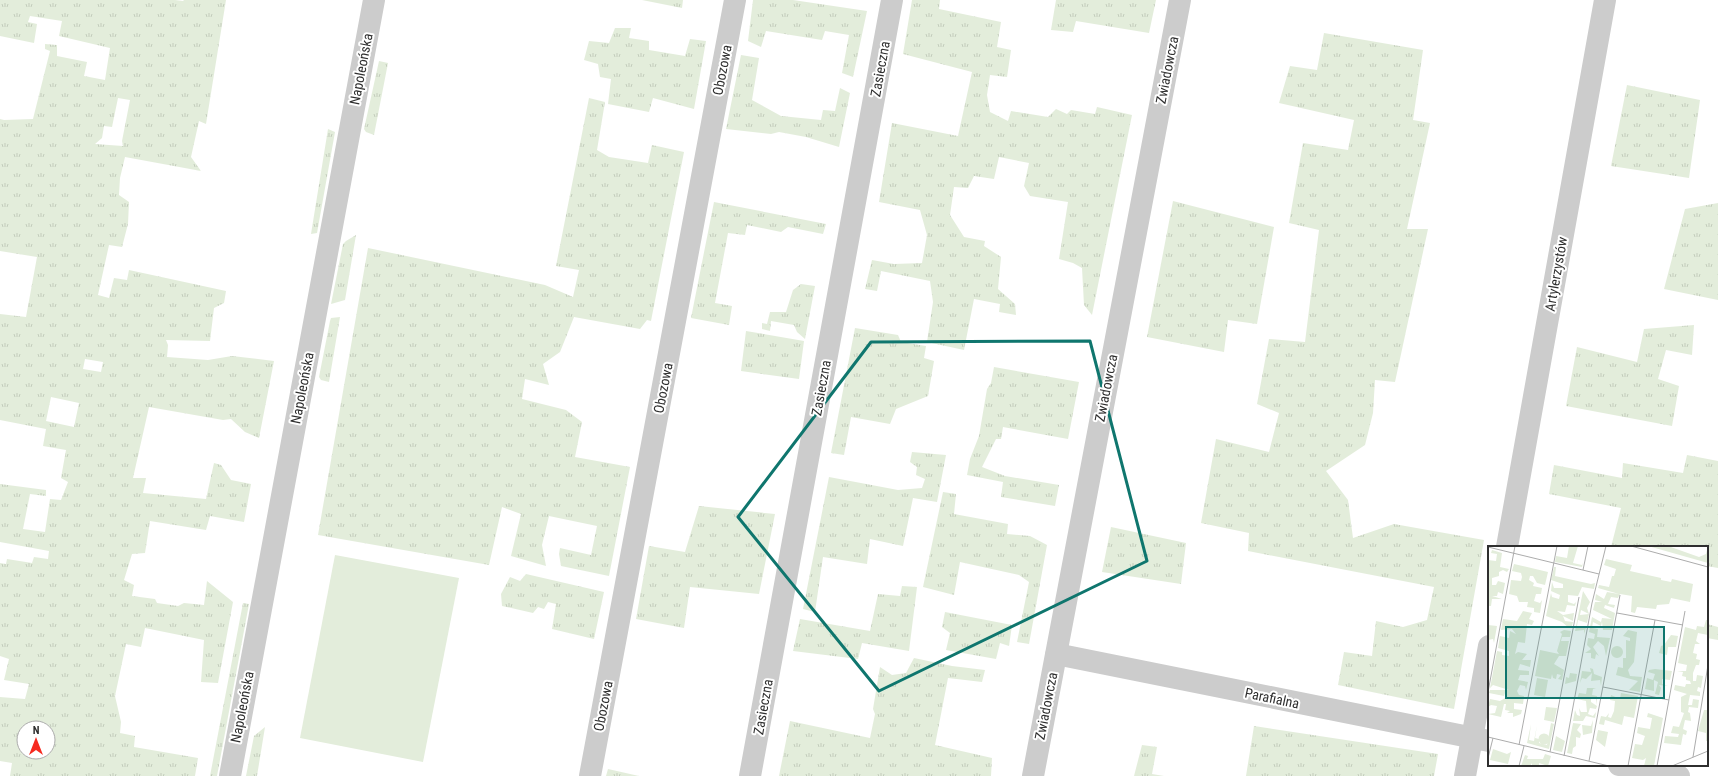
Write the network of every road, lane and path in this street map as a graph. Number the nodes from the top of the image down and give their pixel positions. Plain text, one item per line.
1 (374, 0) edge
2 (736, 0) edge
3 (892, 0) edge
4 (1180, 0) edge
5 (1605, 0) edge
6 (1507, 546) edge
7 (1056, 654) junction
8 (1488, 658) edge
9 (1481, 740) edge
10 (1624, 766) edge
11 (230, 776) edge
12 (590, 776) edge
13 (750, 776) edge
14 (1033, 776) edge
15 (1465, 776) edge
16 (1679, 776) edge

1 - 11 street, Napoleońska
2 - 12 street, Obozowa
3 - 13 street, Zasieczna
4 - 7 street, Zwiadowcza
5 - 6 street, Artylerzystów
7 - 9 street, Parafialna
7 - 14 street, Zwiadowcza
8 - 9 street
9 - 15 street
10 - 16 street

